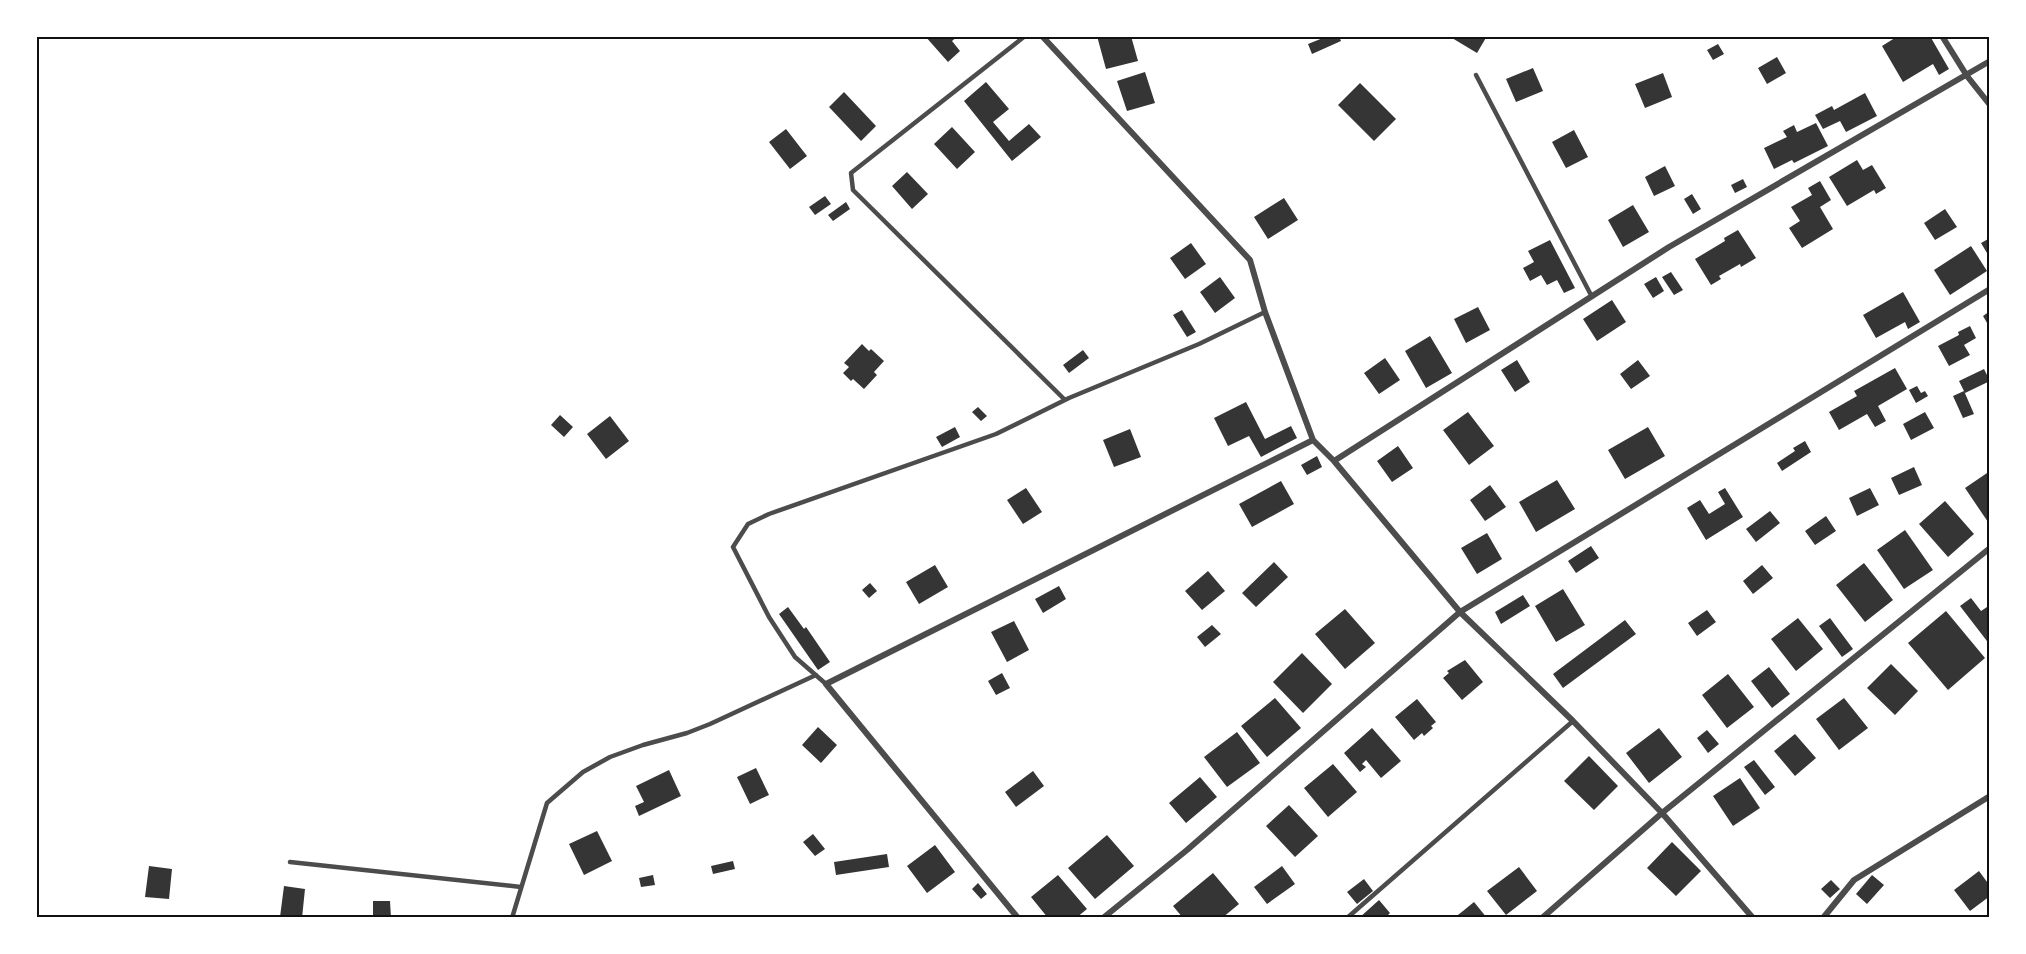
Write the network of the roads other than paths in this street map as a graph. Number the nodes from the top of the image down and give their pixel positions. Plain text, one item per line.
1 (1025, 36) edge
2 (1042, 36) edge
3 (1942, 36) edge
4 (1990, 62) edge
5 (1476, 75) dead end
6 (1967, 76) junction
7 (1990, 105) edge
8 (1990, 289) edge
9 (1591, 295) junction
10 (1266, 312) junction
11 (1065, 400) junction
12 (1313, 440) junction
13 (1334, 461) junction
14 (1990, 548) edge
15 (1460, 612) junction
16 (816, 675) junction
17 (826, 684) junction
18 (1573, 721) junction
19 (1990, 796) edge
20 (1662, 813) junction
21 (290, 862) dead end
22 (522, 887) junction
23 (512, 918) edge
24 (1018, 918) edge
25 (1103, 918) edge
26 (1347, 918) edge
27 (1542, 918) edge
28 (1753, 918) edge
29 (1822, 918) edge

1 - 11 lane
2 - 10 street
3 - 6 street
4 - 6 street
5 - 9 lane
6 - 7 street
6 - 9 street
8 - 15 street
9 - 13 street
10 - 11 lane
10 - 12 street
11 - 16 lane
12 - 13 street
12 - 17 street
13 - 15 street
14 - 20 street
15 - 18 street
15 - 25 street
16 - 17 lane
16 - 22 lane
17 - 24 street
18 - 20 street
18 - 26 lane
19 - 29 street
20 - 27 street
20 - 28 street
21 - 22 lane
22 - 23 lane

